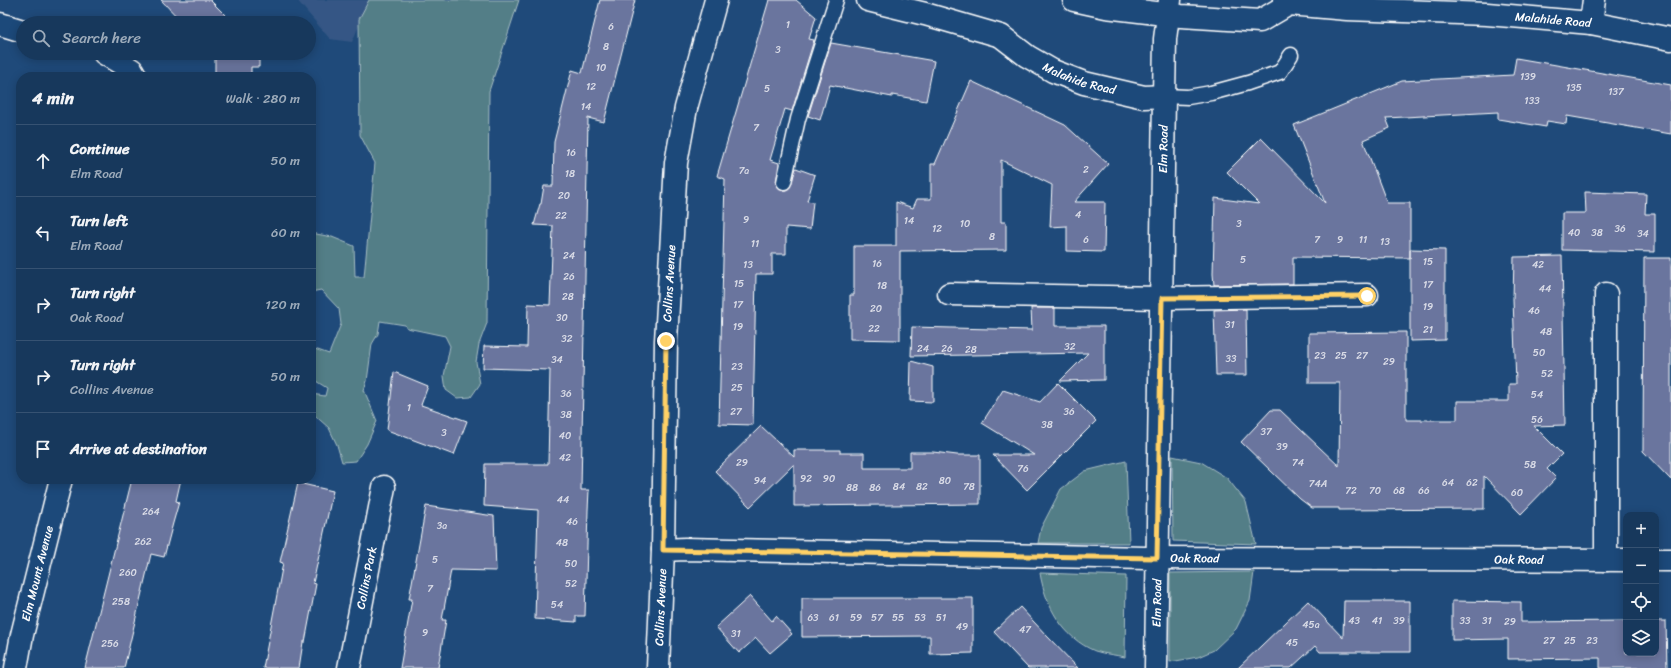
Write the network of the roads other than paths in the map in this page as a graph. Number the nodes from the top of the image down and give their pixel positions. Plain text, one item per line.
1 (716, 0) edge
2 (836, 0) edge
3 (868, 0) edge
4 (1074, 0) edge
5 (1594, 0) edge
6 (1286, 2) edge
7 (1348, 4) edge
8 (1169, 7) edge
9 (1591, 23) junction
10 (0, 24) edge
11 (16, 29) edge
12 (1671, 39) edge
13 (1291, 55) dead end
14 (116, 60) edge
15 (133, 72) edge
16 (1164, 96) junction
17 (784, 182) dead end
18 (949, 294) dead end
19 (1606, 294) dead end
20 (1367, 296) dead end
21 (1162, 298) junction
22 (60, 484) edge
23 (384, 487) dead end
24 (663, 550) junction
25 (1157, 558) junction
26 (1616, 560) edge
27 (1659, 560) edge
28 (1671, 560) edge
29 (16, 668) edge
30 (349, 668) edge
31 (658, 668) edge
32 (1156, 668) edge

1 - 24 street, Collins Avenue
2 - 17 lane
3 - 16 street, Malahide Road
4 - 8 street, Malahide Road
5 - 9 street
6 - 7 street, Malahide Road
6 - 8 street, Malahide Road
7 - 9 street, Malahide Road
8 - 16 street, Elm Road
9 - 12 street, Malahide Road
10 - 11 street
13 - 16 lane, Malahide Road
14 - 15 street
16 - 21 street, Elm Road
18 - 21 street
19 - 26 street, Oak Road
20 - 21 street
21 - 25 street, Elm Road
22 - 29 street, Elm Mount Avenue
23 - 30 street, Collins Park
24 - 25 street, Oak Road
24 - 31 street, Collins Avenue
25 - 26 street, Oak Road
25 - 32 street, Elm Road
27 - 28 street

